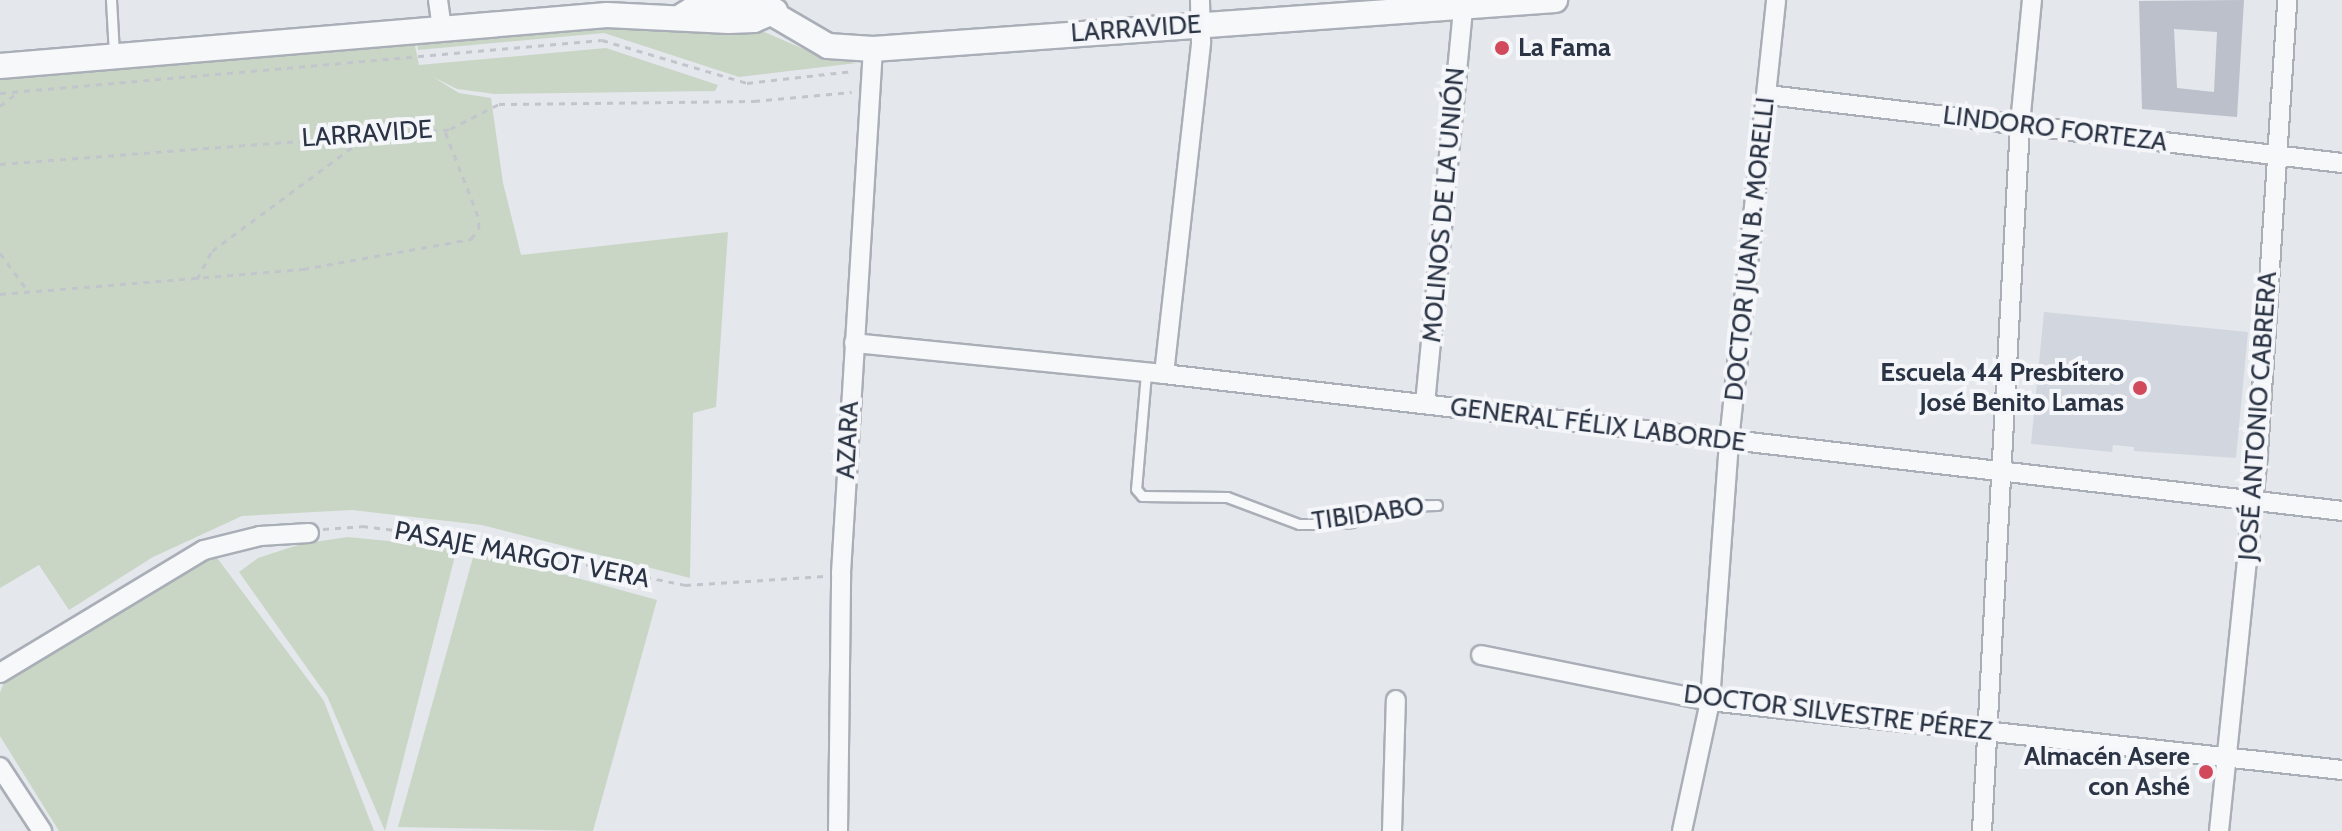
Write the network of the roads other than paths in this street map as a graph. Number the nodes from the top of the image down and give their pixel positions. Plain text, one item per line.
1 (111, 0) edge
2 (438, 0) edge
3 (1555, 0) edge
4 (1776, 0) edge
5 (2032, 0) edge
6 (2287, 0) edge
7 (775, 6) edge
8 (1463, 6) junction
9 (1201, 12) edge
10 (442, 28) junction
11 (114, 54) junction
12 (873, 59) junction
13 (0, 66) edge
14 (1768, 95) junction
15 (2020, 124) junction
16 (2277, 156) junction
17 (2342, 163) edge
18 (854, 343) junction
19 (1155, 373) junction
20 (1425, 404) junction
21 (1729, 441) junction
22 (2000, 471) junction
23 (2253, 501) junction
24 (1437, 505) dead end
25 (2342, 511) edge
26 (309, 533) road end
27 (1481, 655) dead end
28 (0, 673) edge
29 (1396, 700) dead end
30 (1710, 701) junction
31 (1988, 731) junction
32 (2227, 757) junction
33 (0, 767) edge
34 (2342, 770) edge
35 (42, 831) edge
36 (838, 831) edge
37 (1392, 831) edge
38 (1682, 831) edge
39 (1982, 831) edge
40 (2219, 831) edge

1 - 11 lane
2 - 10 street
3 - 8 street, LARRAVIDE
4 - 14 street, DOCTOR JUAN B. MORELLI
5 - 15 street
6 - 16 street, JOSÉ ANTONIO CABRERA
7 - 10 street, LARRAVIDE
7 - 12 street, LARRAVIDE
8 - 9 street, LARRAVIDE
8 - 20 street, MOLINOS DE LA UNIÓN
9 - 12 street, LARRAVIDE
9 - 19 street, TIBIDABO
10 - 11 street, LARRAVIDE
11 - 13 street, LARRAVIDE
12 - 18 street, AZARA
14 - 15 street, LINDORO FORTEZA
14 - 21 street, DOCTOR JUAN B. MORELLI
15 - 16 street, LINDORO FORTEZA
15 - 22 street
16 - 17 street, LINDORO FORTEZA
16 - 23 street, JOSÉ ANTONIO CABRERA
18 - 19 street, GENERAL FÉLIX LABORDE
18 - 36 street, AZARA
19 - 20 street, GENERAL FÉLIX LABORDE
19 - 24 lane, TIBIDABO
20 - 21 street, GENERAL FÉLIX LABORDE
21 - 22 street, GENERAL FÉLIX LABORDE
21 - 30 street, DOCTOR JUAN B. MORELLI
22 - 23 street, GENERAL FÉLIX LABORDE
22 - 31 street
23 - 25 street, GENERAL FÉLIX LABORDE
23 - 32 street, JOSÉ ANTONIO CABRERA
26 - 28 street
27 - 30 street, DOCTOR SILVESTRE PÉREZ
29 - 37 street
30 - 31 street, DOCTOR SILVESTRE PÉREZ
30 - 38 street, DOCTOR JUAN B. MORELLI
31 - 32 street, DOCTOR SILVESTRE PÉREZ
31 - 39 street
32 - 34 street, DOCTOR SILVESTRE PÉREZ
32 - 40 street, JOSÉ ANTONIO CABRERA
33 - 35 street

